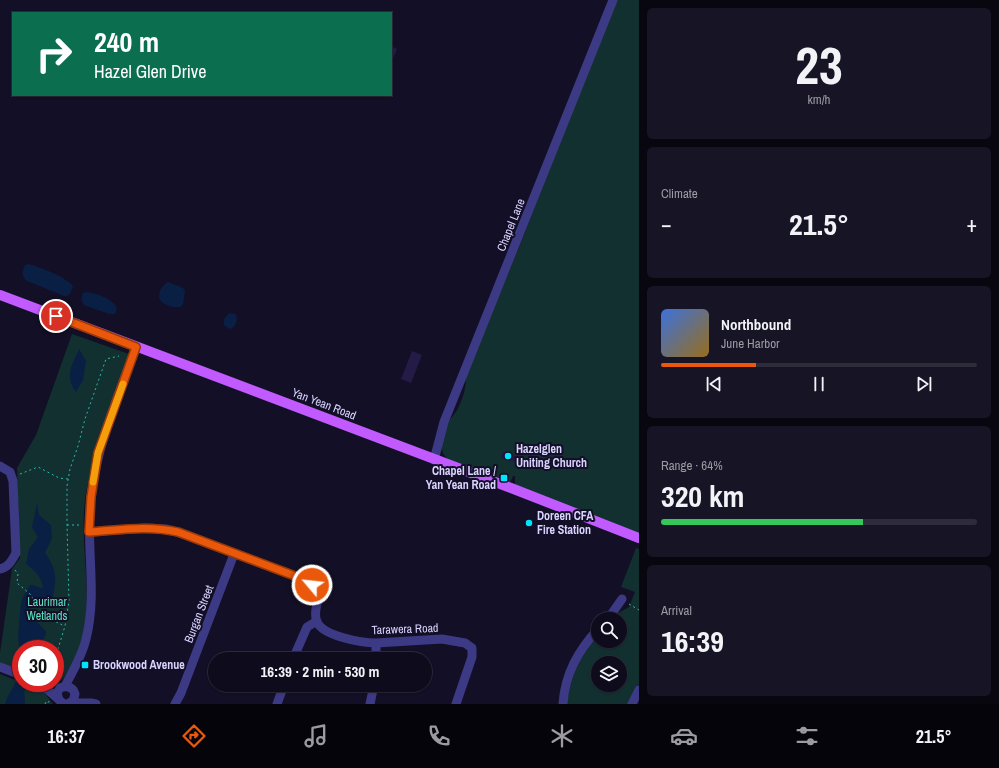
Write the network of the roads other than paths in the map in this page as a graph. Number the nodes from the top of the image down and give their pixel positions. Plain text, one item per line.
1 (613, 0) edge
2 (0, 295) edge
3 (136, 347) junction
4 (434, 460) junction
5 (0, 466) edge
6 (89, 528) junction
7 (639, 538) edge
8 (234, 554) junction
9 (4, 567) edge
10 (622, 599) road end
11 (613, 612) edge
12 (317, 622) junction
13 (591, 638) edge
14 (376, 643) junction
15 (297, 652) edge
16 (376, 652) edge
17 (76, 666) junction
18 (0, 667) edge
19 (12, 671) edge
20 (64, 686) joint
21 (639, 690) edge
22 (74, 691) junction
23 (51, 692) edge
24 (58, 692) edge
25 (281, 692) edge
26 (373, 692) edge
27 (65, 703) edge
28 (94, 703) edge
29 (175, 704) edge
30 (276, 704) edge
31 (370, 704) edge
32 (456, 704) edge
33 (563, 704) edge
34 (632, 704) edge

1 - 4 street, Chapel Lane
2 - 3 main road, Yan Yean Road
3 - 4 main road, Yan Yean Road
3 - 6 street
4 - 7 main road, Yan Yean Road
5 - 9 street
6 - 8 street
6 - 17 street
8 - 12 street
8 - 29 street, Burgan Street
10 - 11 street
12 - 14 street, Tarawera Road
12 - 15 street
13 - 33 street
14 - 16 street
14 - 32 street, Tarawera Road
17 - 20 street
17 - 22 street
18 - 19 street
20 - 22 street
21 - 34 street
22 - 27 street
22 - 28 street
23 - 27 street
24 - 27 street
25 - 30 street
26 - 31 street
27 - 28 street

